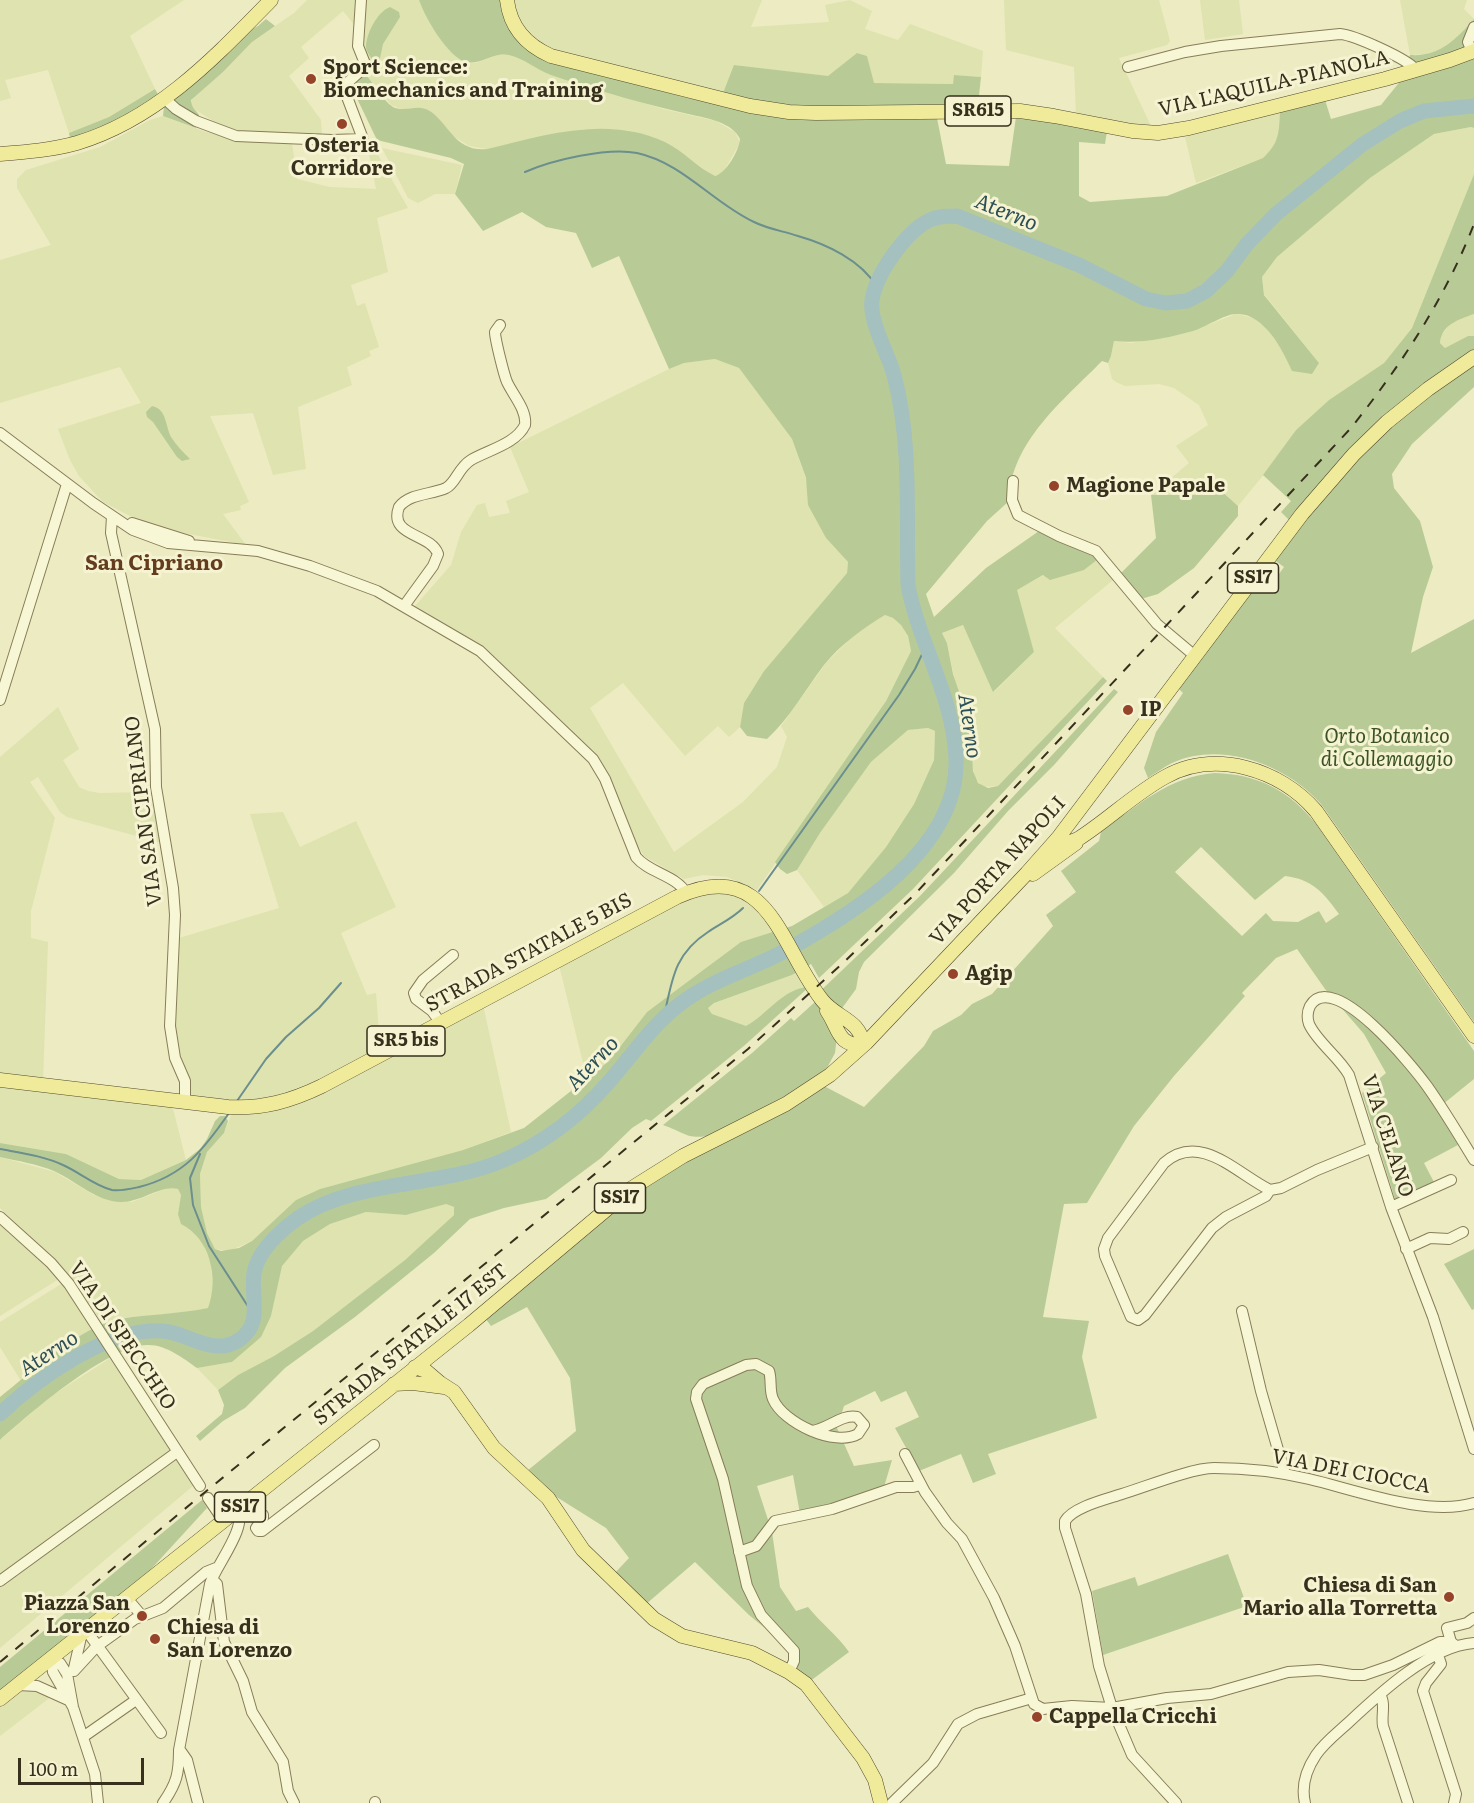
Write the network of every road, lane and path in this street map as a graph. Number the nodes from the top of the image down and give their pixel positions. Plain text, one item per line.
1 (271, 0) edge
2 (361, 0) edge
3 (507, 0) edge
4 (1474, 27) edge
5 (1473, 52) edge
6 (1128, 67) dead end
7 (1416, 70) junction
8 (165, 99) junction
9 (0, 154) edge
10 (500, 326) dead end
11 (1474, 357) edge
12 (0, 433) edge
13 (1013, 481) dead end
14 (67, 484) junction
15 (112, 516) junction
16 (404, 606) junction
17 (1195, 656) junction
18 (0, 700) edge
19 (1067, 841) junction
20 (1023, 878) junction
21 (686, 893) junction
22 (453, 955) dead end
23 (800, 965) junction
24 (890, 1016) junction
25 (440, 1022) junction
26 (850, 1022) junction
27 (838, 1032) junction
28 (1474, 1036) edge
29 (863, 1046) junction
30 (830, 1075) junction
31 (0, 1080) edge
32 (185, 1103) junction
33 (1373, 1147) junction
34 (1474, 1160) edge
35 (1451, 1180) dead end
36 (1270, 1190) junction
37 (1391, 1207) junction
38 (0, 1217) edge
39 (1463, 1232) dead end
40 (1406, 1249) junction
41 (1242, 1311) dead end
42 (433, 1353) junction
43 (415, 1367) junction
44 (428, 1380) junction
45 (394, 1384) junction
46 (812, 1431) dead end
47 (374, 1445) dead end
48 (1474, 1449) edge
49 (177, 1452) junction
50 (905, 1454) dead end
51 (1285, 1474) junction
52 (920, 1485) junction
53 (200, 1486) dead end
54 (208, 1498) dead end
55 (1474, 1503) edge
56 (239, 1512) junction
57 (223, 1520) junction
58 (739, 1552) junction
59 (216, 1568) junction
60 (212, 1579) junction
61 (0, 1581) edge
62 (126, 1598) junction
63 (142, 1616) junction
64 (1470, 1622) edge
65 (84, 1631) junction
66 (1474, 1643) edge
67 (1454, 1644) junction
68 (96, 1647) junction
69 (1437, 1655) junction
70 (51, 1658) junction
71 (74, 1671) junction
72 (789, 1671) junction
73 (18, 1685) junction
74 (1380, 1695) junction
75 (1032, 1698) junction
76 (0, 1700) edge
77 (72, 1700) junction
78 (136, 1700) junction
79 (1112, 1708) junction
80 (161, 1733) dead end
81 (83, 1737) junction
82 (179, 1750) junction
83 (98, 1803) edge
84 (163, 1803) edge
85 (198, 1803) edge
86 (294, 1803) edge
87 (881, 1803) edge
88 (892, 1803) edge
89 (1176, 1803) edge
90 (1305, 1803) edge
91 (1408, 1803) edge
92 (1454, 1803) edge

1 - 8 main road
2 - 8 street
3 - 7 main road, VIA L'AQUILA-PIANOLA / SR615
4 - 5 street
5 - 7 main road, VIA L'AQUILA-PIANOLA / SR615
6 - 7 street
8 - 9 main road
10 - 16 street
11 - 17 main road, VIA PORTA NAPOLI / SS17
12 - 14 street
13 - 17 street
14 - 15 street
14 - 18 street
15 - 16 street
15 - 32 street, VIA SAN CIPRIANO
16 - 21 street
17 - 19 main road, VIA PORTA NAPOLI / SS17
19 - 20 main road
19 - 20 main road, VIA PORTA NAPOLI / SS17
19 - 28 main road
20 - 24 main road, VIA PORTA NAPOLI / SS17
21 - 23 main road, STRADA STATALE 5 BIS / SR5 bis
21 - 25 main road, STRADA STATALE 5 BIS / SR5 bis
22 - 25 street
23 - 26 main road, STRADA STATALE 5 BIS / SR5 bis
23 - 27 main road, STRADA STATALE 5 BIS / SR5 bis
24 - 26 main road
24 - 29 main road, VIA PORTA NAPOLI / SS17
25 - 32 main road, STRADA STATALE 5 BIS / SR5 bis
26 - 29 main road, STRADA STATALE 5 BIS / SR5 bis
27 - 29 main road
27 - 30 main road
29 - 30 main road, STRADA STATALE 17 EST / SS17
30 - 42 main road, STRADA STATALE 17 EST / SS17
31 - 32 main road, STRADA STATALE 5 BIS / SR5 bis
33 - 34 street, VIA CELANO
33 - 36 street
33 - 37 street, VIA CELANO
35 - 37 street
36 - 36 street
37 - 40 street, VIA CELANO
38 - 49 street, VIA DI SPECCHIO
39 - 40 street
40 - 48 street, VIA CELANO
41 - 51 street
42 - 43 main road, STRADA STATALE 17 EST / SS17
42 - 44 main road
43 - 44 main road
43 - 45 main road, STRADA STATALE 17 EST / SS17
44 - 45 main road
44 - 72 main road
45 - 56 main road, STRADA STATALE 17 EST / SS17
46 - 58 street
47 - 56 street
49 - 53 street, VIA DI SPECCHIO
49 - 61 street
50 - 52 street
51 - 55 street, VIA DEI CIOCCA
51 - 79 street, VIA DEI CIOCCA
52 - 58 street
52 - 75 street
54 - 57 street
56 - 57 main road, STRADA STATALE 17 EST / SS17
56 - 59 street
57 - 62 main road, STRADA STATALE 17 EST / SS17
58 - 72 street
59 - 60 street
59 - 63 street
60 - 82 street
60 - 86 street
62 - 63 street
62 - 65 main road, STRADA STATALE 17 EST / SS17
63 - 68 street
64 - 67 street
65 - 68 street
65 - 70 main road, STRADA STATALE 17 EST / SS17
65 - 71 street
66 - 67 street
67 - 69 street
67 - 79 street
68 - 71 street
68 - 78 street
69 - 74 street
69 - 92 street
70 - 73 main road, STRADA STATALE 17 EST / SS17
70 - 77 street
71 - 77 street
72 - 87 main road
73 - 76 main road, STRADA STATALE 17 EST / SS17
73 - 77 street
74 - 90 street
74 - 91 street
75 - 79 street
75 - 88 street
77 - 81 street
78 - 80 street
78 - 81 street
79 - 89 street
81 - 83 street
82 - 84 street
82 - 85 street

